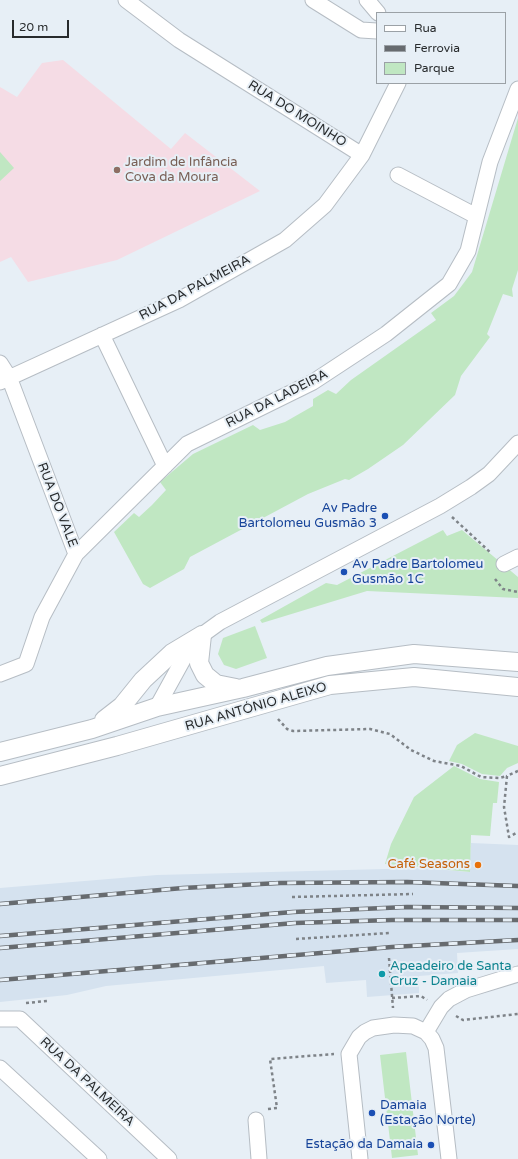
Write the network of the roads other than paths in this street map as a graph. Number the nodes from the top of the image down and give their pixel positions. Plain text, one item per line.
1 (126, 0) edge
2 (312, 0) edge
3 (368, 0) edge
4 (377, 12) edge
5 (376, 31) edge
6 (398, 84) edge
7 (518, 89) edge
8 (362, 155) junction
9 (398, 175) dead end
10 (476, 216) junction
11 (102, 335) junction
12 (0, 363) edge
13 (5, 380) edge
14 (518, 443) edge
15 (165, 466) junction
16 (76, 554) junction
17 (518, 557) edge
18 (504, 564) road end
19 (202, 635) junction
20 (518, 662) edge
21 (0, 674) edge
22 (518, 687) edge
23 (243, 688) junction
24 (157, 707) junction
25 (92, 729) junction
26 (117, 746) junction
27 (0, 752) edge
28 (0, 776) edge
29 (518, 974) edge
30 (0, 1019) edge
31 (426, 1032) junction
32 (0, 1068) edge
33 (256, 1120) road end
34 (99, 1159) edge
35 (169, 1159) edge
36 (259, 1159) edge
37 (360, 1159) edge
38 (449, 1159) edge

1 - 8 street, RUA DO MOINHO
2 - 5 street
3 - 4 street
6 - 8 street, RUA DA PALMEIRA
7 - 10 street, RUA DA LADEIRA
8 - 11 street, RUA DA PALMEIRA
9 - 10 street
10 - 15 street, RUA DA LADEIRA
11 - 13 street, RUA DA PALMEIRA
11 - 15 street
12 - 13 street, RUA DO VALE
13 - 16 street, RUA DO VALE
14 - 19 street
15 - 16 street, RUA DA LADEIRA
16 - 21 street, RUA DO VALE
17 - 18 street
19 - 23 street
19 - 24 street
19 - 25 street
20 - 23 street, RUA ANTÓNIO ALEIXO
22 - 26 street, RUA ANTÓNIO ALEIXO
23 - 24 street, RUA ANTÓNIO ALEIXO
24 - 25 street, RUA ANTÓNIO ALEIXO
24 - 26 street
25 - 27 street, RUA ANTÓNIO ALEIXO
26 - 28 street, RUA ANTÓNIO ALEIXO
29 - 31 street
30 - 35 street, RUA DA PALMEIRA
31 - 37 street
31 - 38 street
32 - 34 street
33 - 36 street

